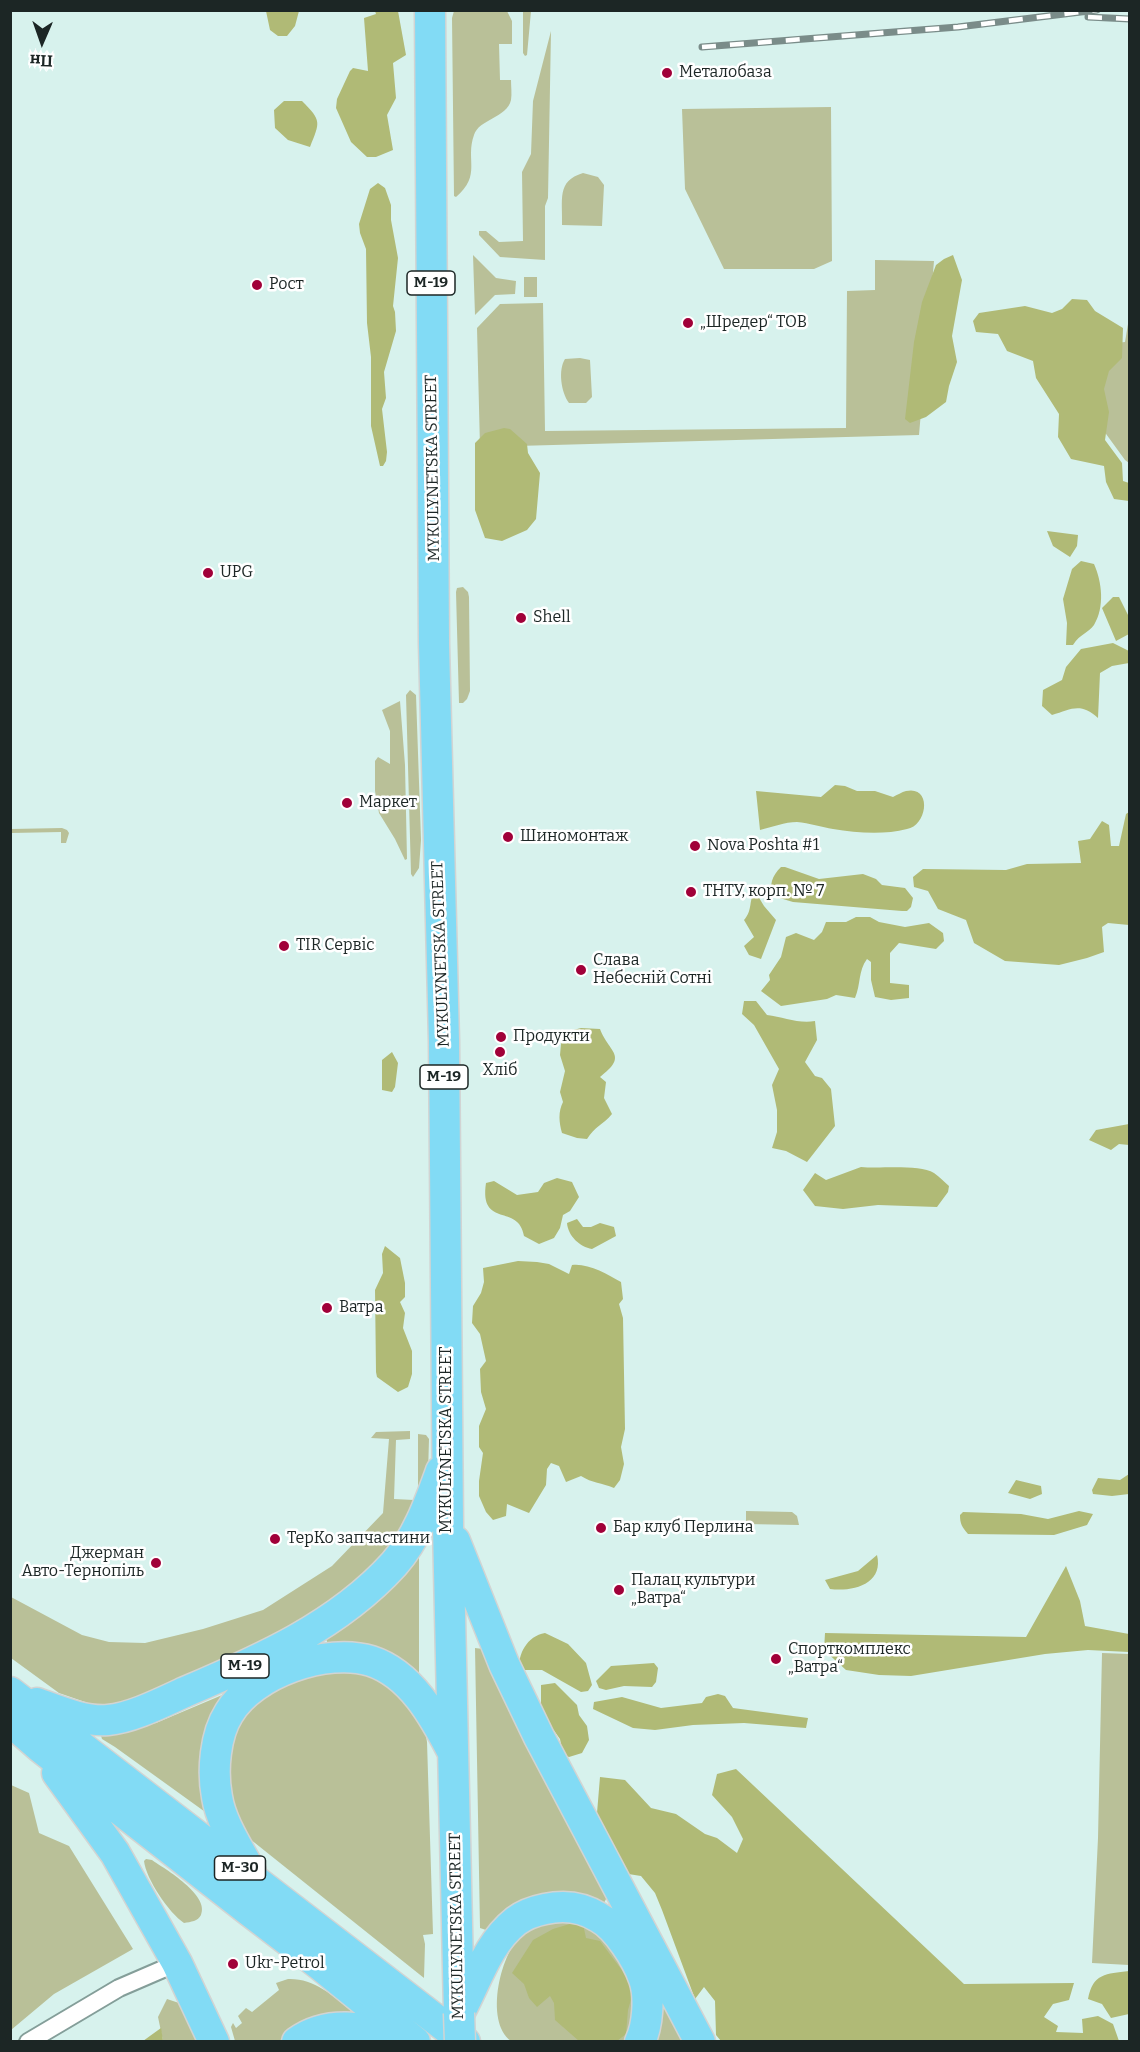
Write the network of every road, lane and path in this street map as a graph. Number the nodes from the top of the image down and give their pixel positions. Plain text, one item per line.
1 (430, 10) edge
2 (447, 1456) junction
3 (448, 1526) junction
4 (12, 1702) edge
5 (34, 1741) junction
6 (453, 1753) junction
7 (255, 1880) junction
8 (177, 1964) junction
9 (459, 2027) edge
10 (413, 2040) edge
11 (28, 2042) edge
12 (214, 2042) edge
13 (297, 2042) edge
14 (465, 2042) edge
15 (640, 2042) edge
16 (700, 2042) edge

1 - 2 highway, MYKULYNETSKA STREET / М-19
2 - 3 highway, MYKULYNETSKA STREET / М-19
2 - 4 highway, М-19
3 - 6 highway, MYKULYNETSKA STREET / М-19
3 - 16 highway
4 - 5 highway
4 - 7 highway, М-30
5 - 8 highway
5 - 10 highway
6 - 7 highway
6 - 9 highway, MYKULYNETSKA STREET / М-19
7 - 14 highway, М-30
8 - 11 street
8 - 12 highway
9 - 15 highway
10 - 13 highway

